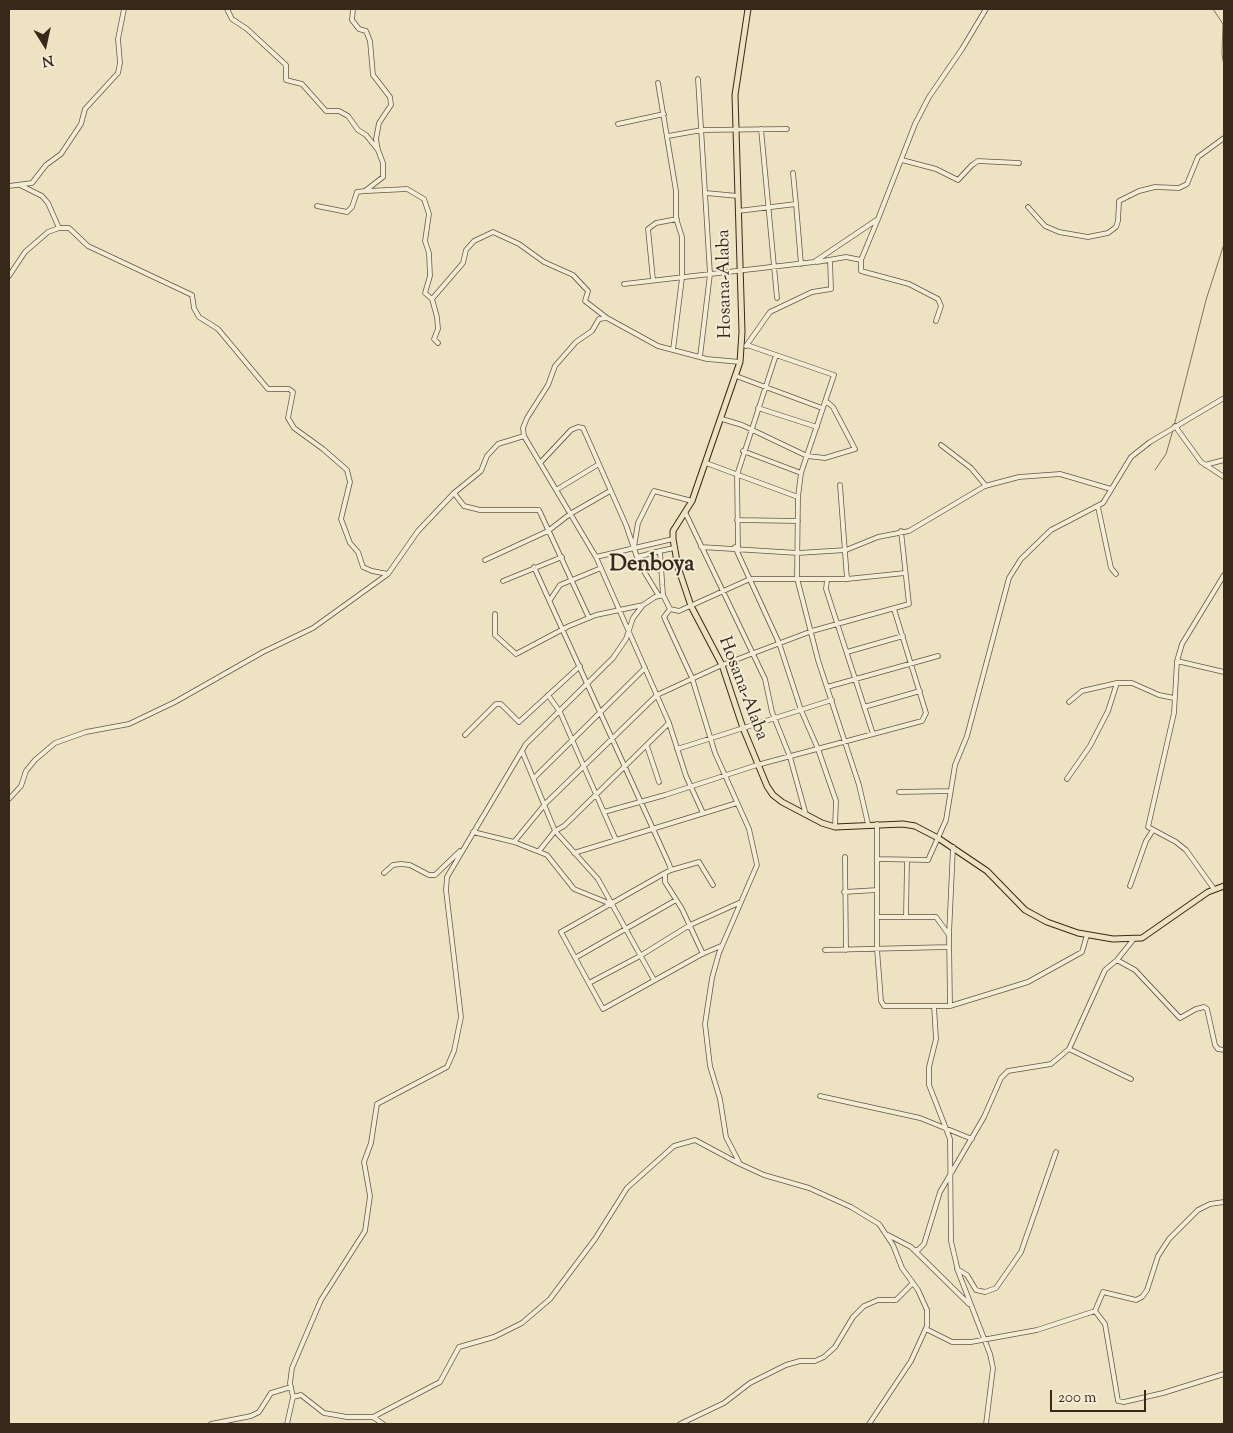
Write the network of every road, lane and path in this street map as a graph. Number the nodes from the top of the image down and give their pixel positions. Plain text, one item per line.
1 (124, 9) edge
2 (227, 9) edge
3 (354, 9) edge
4 (748, 9) edge
5 (985, 10) edge
6 (698, 79) dead end
7 (658, 83) dead end
8 (664, 114) junction
9 (618, 124) dead end
10 (736, 129) junction
11 (761, 129) junction
12 (787, 129) dead end
13 (702, 130) junction
14 (668, 136) junction
15 (1224, 138) edge
16 (378, 150) junction
17 (902, 160) junction
18 (1020, 164) dead end
19 (793, 173) dead end
20 (18, 184) junction
21 (9, 186) edge
22 (365, 191) junction
23 (706, 194) junction
24 (738, 196) junction
25 (796, 204) junction
26 (317, 206) dead end
27 (1028, 207) dead end
28 (768, 208) junction
29 (738, 211) junction
30 (677, 219) junction
31 (878, 219) junction
32 (59, 228) junction
33 (830, 260) junction
34 (861, 260) junction
35 (814, 262) junction
36 (801, 264) junction
37 (773, 267) junction
38 (739, 270) junction
39 (710, 274) junction
40 (9, 276) edge
41 (682, 278) junction
42 (653, 280) junction
43 (624, 284) dead end
44 (777, 298) dead end
45 (432, 299) junction
46 (607, 318) junction
47 (936, 321) dead end
48 (438, 343) dead end
49 (744, 346) junction
50 (673, 350) junction
51 (776, 355) junction
52 (700, 357) junction
53 (740, 362) junction
54 (736, 376) junction
55 (765, 387) junction
56 (1224, 398) edge
57 (827, 402) junction
58 (758, 408) junction
59 (822, 408) junction
60 (722, 419) junction
61 (1175, 426) junction
62 (817, 427) junction
63 (752, 430) junction
64 (524, 436) junction
65 (941, 445) dead end
66 (743, 450) junction
67 (807, 456) junction
68 (1224, 460) edge
69 (541, 462) junction
70 (706, 463) junction
71 (599, 464) junction
72 (1205, 465) junction
73 (801, 473) junction
74 (737, 475) junction
75 (1224, 477) edge
76 (840, 485) dead end
77 (986, 486) junction
78 (1111, 489) junction
79 (556, 490) junction
80 (610, 491) junction
81 (454, 494) junction
82 (798, 497) junction
83 (692, 501) junction
84 (1098, 507) junction
85 (686, 512) junction
86 (570, 514) junction
87 (738, 520) junction
88 (798, 521) junction
89 (549, 530) junction
90 (901, 531) junction
91 (673, 539) junction
92 (701, 547) junction
93 (736, 547) junction
94 (634, 548) junction
95 (674, 548) junction
96 (846, 550) junction
97 (660, 551) junction
98 (798, 553) junction
99 (562, 557) junction
100 (636, 557) junction
101 (596, 558) junction
102 (485, 560) dead end
103 (534, 567) junction
104 (601, 568) junction
105 (905, 573) junction
106 (388, 574) junction
107 (1116, 574) dead end
108 (1224, 575) edge
109 (571, 578) junction
110 (797, 578) junction
111 (750, 579) junction
112 (847, 579) junction
113 (827, 580) junction
114 (503, 581) dead end
115 (723, 590) junction
116 (661, 596) junction
117 (550, 600) junction
118 (642, 605) junction
119 (691, 606) junction
120 (894, 608) junction
121 (670, 609) junction
122 (620, 611) junction
123 (495, 614) dead end
124 (589, 618) junction
125 (838, 624) junction
126 (563, 629) junction
127 (628, 630) junction
128 (812, 631) junction
129 (903, 636) junction
130 (779, 643) junction
131 (847, 652) junction
132 (753, 653) junction
133 (938, 656) dead end
134 (1178, 661) junction
135 (911, 663) junction
136 (722, 665) junction
137 (580, 666) junction
138 (645, 668) junction
139 (1224, 672) edge
140 (692, 678) junction
141 (856, 679) junction
142 (1117, 683) junction
143 (588, 684) junction
144 (827, 687) junction
145 (920, 691) junction
146 (548, 695) junction
147 (657, 695) junction
148 (1174, 698) junction
149 (832, 700) junction
150 (1069, 702) dead end
151 (864, 707) junction
152 (801, 710) junction
153 (560, 712) junction
154 (601, 713) junction
155 (774, 718) junction
156 (669, 723) junction
157 (743, 728) junction
158 (873, 734) junction
159 (465, 735) dead end
160 (612, 737) junction
161 (710, 739) junction
162 (572, 741) junction
163 (846, 742) junction
164 (647, 746) junction
165 (677, 749) junction
166 (818, 749) junction
167 (522, 751) junction
168 (790, 757) junction
169 (583, 766) junction
170 (757, 766) junction
171 (626, 768) junction
172 (725, 776) junction
173 (535, 778) junction
174 (1067, 779) dead end
175 (659, 782) dead end
176 (691, 787) junction
177 (950, 791) junction
178 (899, 792) dead end
179 (596, 796) junction
180 (9, 798) edge
181 (640, 802) junction
182 (546, 803) junction
183 (737, 803) junction
184 (604, 812) junction
185 (703, 813) junction
186 (806, 815) junction
187 (868, 824) junction
188 (876, 824) junction
189 (835, 827) junction
190 (652, 828) junction
191 (1153, 830) junction
192 (555, 831) junction
193 (473, 832) junction
194 (938, 838) junction
195 (616, 840) junction
196 (514, 842) junction
197 (953, 847) junction
198 (462, 850) junction
199 (539, 851) junction
200 (574, 853) junction
201 (844, 857) dead end
202 (877, 859) junction
203 (907, 860) junction
204 (671, 870) junction
205 (384, 873) dead end
206 (665, 873) junction
207 (713, 885) dead end
208 (1130, 886) dead end
209 (1224, 886) edge
210 (1214, 889) junction
211 (877, 890) junction
212 (844, 892) junction
213 (676, 900) junction
214 (741, 902) junction
215 (611, 904) junction
216 (877, 917) junction
217 (906, 917) junction
218 (690, 925) junction
219 (625, 928) junction
220 (949, 935) junction
221 (1087, 935) junction
222 (1133, 940) junction
223 (721, 946) junction
224 (950, 947) junction
225 (877, 949) junction
226 (825, 950) dead end
227 (846, 950) junction
228 (703, 954) junction
229 (640, 956) junction
230 (575, 958) junction
231 (1117, 960) junction
232 (654, 980) junction
233 (589, 983) junction
234 (934, 1006) junction
235 (950, 1006) junction
236 (1069, 1049) junction
237 (1224, 1050) edge
238 (1131, 1079) dead end
239 (820, 1096) dead end
240 (947, 1130) junction
241 (972, 1139) junction
242 (1056, 1152) dead end
243 (740, 1164) junction
244 (951, 1174) junction
245 (1224, 1202) edge
246 (888, 1235) junction
247 (914, 1250) junction
248 (958, 1269) junction
249 (913, 1284) junction
250 (970, 1306) junction
251 (1095, 1311) junction
252 (926, 1329) junction
253 (984, 1340) junction
254 (1224, 1374) edge
255 (291, 1387) junction
256 (293, 1397) junction
257 (373, 1417) junction
258 (211, 1424) edge
259 (287, 1424) edge
260 (383, 1424) edge
261 (680, 1424) edge
262 (869, 1424) edge
263 (986, 1424) edge

1 - 20 street
2 - 16 street
3 - 16 street
4 - 10 main road, Hosana-Alaba
5 - 17 street
6 - 13 street
7 - 8 street
8 - 9 street
8 - 14 street
10 - 11 street
10 - 13 street
10 - 24 main road, Hosana-Alaba
11 - 12 street
11 - 28 street
13 - 14 street
13 - 23 street
14 - 30 street
15 - 27 street
16 - 22 street
17 - 18 street
17 - 31 street
19 - 25 street
20 - 21 street
20 - 32 street
22 - 26 street
22 - 45 street
23 - 24 street
23 - 39 street
24 - 29 main road, Hosana-Alaba
25 - 28 street
25 - 36 street
28 - 29 street
28 - 37 street
29 - 38 main road, Hosana-Alaba
30 - 41 street
30 - 42 street
31 - 34 street
31 - 35 street
32 - 40 street
32 - 106 street
33 - 34 street
33 - 35 street
33 - 49 street
34 - 47 street
35 - 36 street
36 - 37 street
37 - 38 street
37 - 44 street
38 - 39 street
38 - 49 main road, Hosana-Alaba
39 - 41 street
39 - 52 street
41 - 42 street
41 - 50 street
42 - 43 street
45 - 46 street
45 - 48 street
46 - 50 street
46 - 64 street
49 - 51 street
49 - 53 main road, Hosana-Alaba
50 - 52 street
51 - 55 street
51 - 57 street
52 - 53 street
53 - 54 main road, Hosana-Alaba
54 - 55 street
54 - 60 main road, Hosana-Alaba
55 - 58 street
55 - 59 street
56 - 61 street
57 - 59 street
57 - 67 street
58 - 62 street
58 - 63 street
59 - 62 street
60 - 63 street
60 - 70 main road, Hosana-Alaba
61 - 72 street
61 - 78 street
62 - 67 street
63 - 66 street
63 - 67 street
64 - 69 street
64 - 81 street
65 - 77 street
66 - 73 street
66 - 74 street
67 - 73 street
68 - 72 street
69 - 71 street
69 - 79 street
70 - 74 street
70 - 83 main road, Hosana-Alaba
71 - 79 street
71 - 80 street
72 - 75 street
73 - 82 street
74 - 82 street
74 - 87 street
76 - 96 street
77 - 78 street
77 - 90 street
78 - 84 street
79 - 86 street
80 - 86 street
80 - 94 street
81 - 89 street
81 - 106 street
82 - 88 street
83 - 85 main road, Hosana-Alaba
83 - 94 street
84 - 107 street
84 - 177 street
85 - 91 main road, Hosana-Alaba
85 - 92 street
86 - 89 street
86 - 101 street
87 - 88 street
87 - 93 street
88 - 98 street
89 - 99 street
89 - 102 street
90 - 96 street
90 - 105 street
91 - 94 street
91 - 95 main road, Hosana-Alaba
92 - 93 street
92 - 115 street
93 - 98 street
93 - 111 street
94 - 100 street
94 - 101 street
95 - 97 street
95 - 119 main road, Hosana-Alaba
96 - 98 street
96 - 112 street
97 - 100 street
97 - 116 street
98 - 110 street
99 - 103 street
99 - 109 street
100 - 116 street
101 - 104 street
103 - 114 street
103 - 117 street
104 - 109 street
104 - 122 street
105 - 112 street
105 - 120 street
106 - 180 street
108 - 134 street
109 - 117 street
109 - 124 street
110 - 111 street
110 - 113 street
110 - 128 street
111 - 115 street
111 - 130 street
112 - 113 street
113 - 125 street
115 - 119 street
115 - 132 street
116 - 118 street
116 - 121 street
117 - 126 street
118 - 122 street
118 - 127 street
119 - 121 street
119 - 136 main road, Hosana-Alaba
120 - 125 street
120 - 129 street
121 - 140 street
122 - 124 street
122 - 127 street
123 - 126 street
124 - 126 street
125 - 128 street
125 - 131 street
126 - 137 street
127 - 138 street
127 - 143 street
128 - 130 street
128 - 144 street
129 - 131 street
129 - 135 street
130 - 132 street
130 - 152 street
131 - 141 street
132 - 136 street
132 - 155 street
133 - 135 street
134 - 139 street
134 - 148 street
135 - 141 street
135 - 145 street
136 - 140 street
136 - 157 main road, Hosana-Alaba
137 - 143 street
137 - 146 street
138 - 147 street
138 - 154 street
140 - 147 street
140 - 161 street
141 - 144 street
141 - 151 street
142 - 148 street
142 - 150 street
142 - 174 street
143 - 153 street
143 - 154 street
144 - 149 street
145 - 151 street
145 - 158 street
146 - 153 street
146 - 159 street
147 - 156 street
147 - 160 street
148 - 191 street
149 - 152 street
149 - 163 street
151 - 158 street
152 - 155 street
152 - 166 street
153 - 162 street
153 - 167 street
154 - 160 street
154 - 162 street
155 - 157 street
155 - 168 street
156 - 164 street
156 - 165 street
157 - 161 street
157 - 170 main road, Hosana-Alaba
158 - 163 street
160 - 169 street
160 - 171 street
161 - 165 street
161 - 172 street
162 - 169 street
162 - 173 street
163 - 166 street
163 - 187 street
164 - 171 street
164 - 175 street
165 - 176 street
166 - 168 street
166 - 189 street
167 - 173 street
167 - 193 street
168 - 170 street
168 - 186 street
169 - 179 street
169 - 182 street
170 - 172 street
170 - 186 main road, Hosana-Alaba
171 - 179 street
171 - 181 street
172 - 176 street
172 - 183 street
173 - 182 street
176 - 181 street
176 - 185 street
177 - 178 street
177 - 194 street
179 - 184 street
179 - 192 street
181 - 184 street
181 - 190 street
182 - 192 street
182 - 196 street
183 - 185 street
183 - 214 street
184 - 195 street
185 - 190 street
186 - 189 main road, Hosana-Alaba
187 - 188 main road, Hosana-Alaba
187 - 189 main road, Hosana-Alaba
188 - 194 main road, Hosana-Alaba
188 - 202 street
190 - 195 street
190 - 204 street
191 - 208 street
191 - 210 street
192 - 199 street
192 - 200 street
193 - 196 street
193 - 198 street
194 - 197 main road, Hosana-Alaba
194 - 203 street
195 - 200 street
196 - 199 street
197 - 220 street
197 - 221 main road, Hosana-Alaba
198 - 205 street
198 - 255 street
199 - 215 street
200 - 215 street
201 - 212 street
202 - 203 street
202 - 211 street
203 - 217 street
204 - 206 street
204 - 207 street
206 - 213 street
206 - 215 street
209 - 210 main road, Hosana-Alaba
210 - 222 main road, Hosana-Alaba
211 - 212 street
211 - 216 street
212 - 227 street
213 - 218 street
213 - 219 street
214 - 218 street
214 - 223 street
215 - 219 street
215 - 230 street
216 - 217 street
216 - 225 street
217 - 220 street
218 - 228 street
218 - 229 street
219 - 229 street
219 - 230 street
220 - 224 street
221 - 222 main road, Hosana-Alaba
221 - 235 street
222 - 231 street
223 - 228 street
223 - 243 street
224 - 225 street
224 - 235 street
225 - 227 street
225 - 234 street
226 - 227 street
228 - 232 street
229 - 232 street
229 - 233 street
230 - 233 street
231 - 236 street
231 - 237 street
232 - 233 street
234 - 235 street
234 - 240 street
236 - 238 street
236 - 241 street
239 - 240 street
240 - 241 street
240 - 244 street
241 - 244 street
242 - 248 street
243 - 246 street
243 - 257 street
244 - 247 street
244 - 248 street
245 - 251 street
246 - 247 street
246 - 249 street
247 - 250 street
248 - 250 street
249 - 252 street
249 - 261 street
250 - 253 street
251 - 253 street
251 - 254 street
252 - 253 street
252 - 262 street
253 - 263 street
255 - 256 street
255 - 258 street
256 - 257 street
256 - 259 street
257 - 260 street

